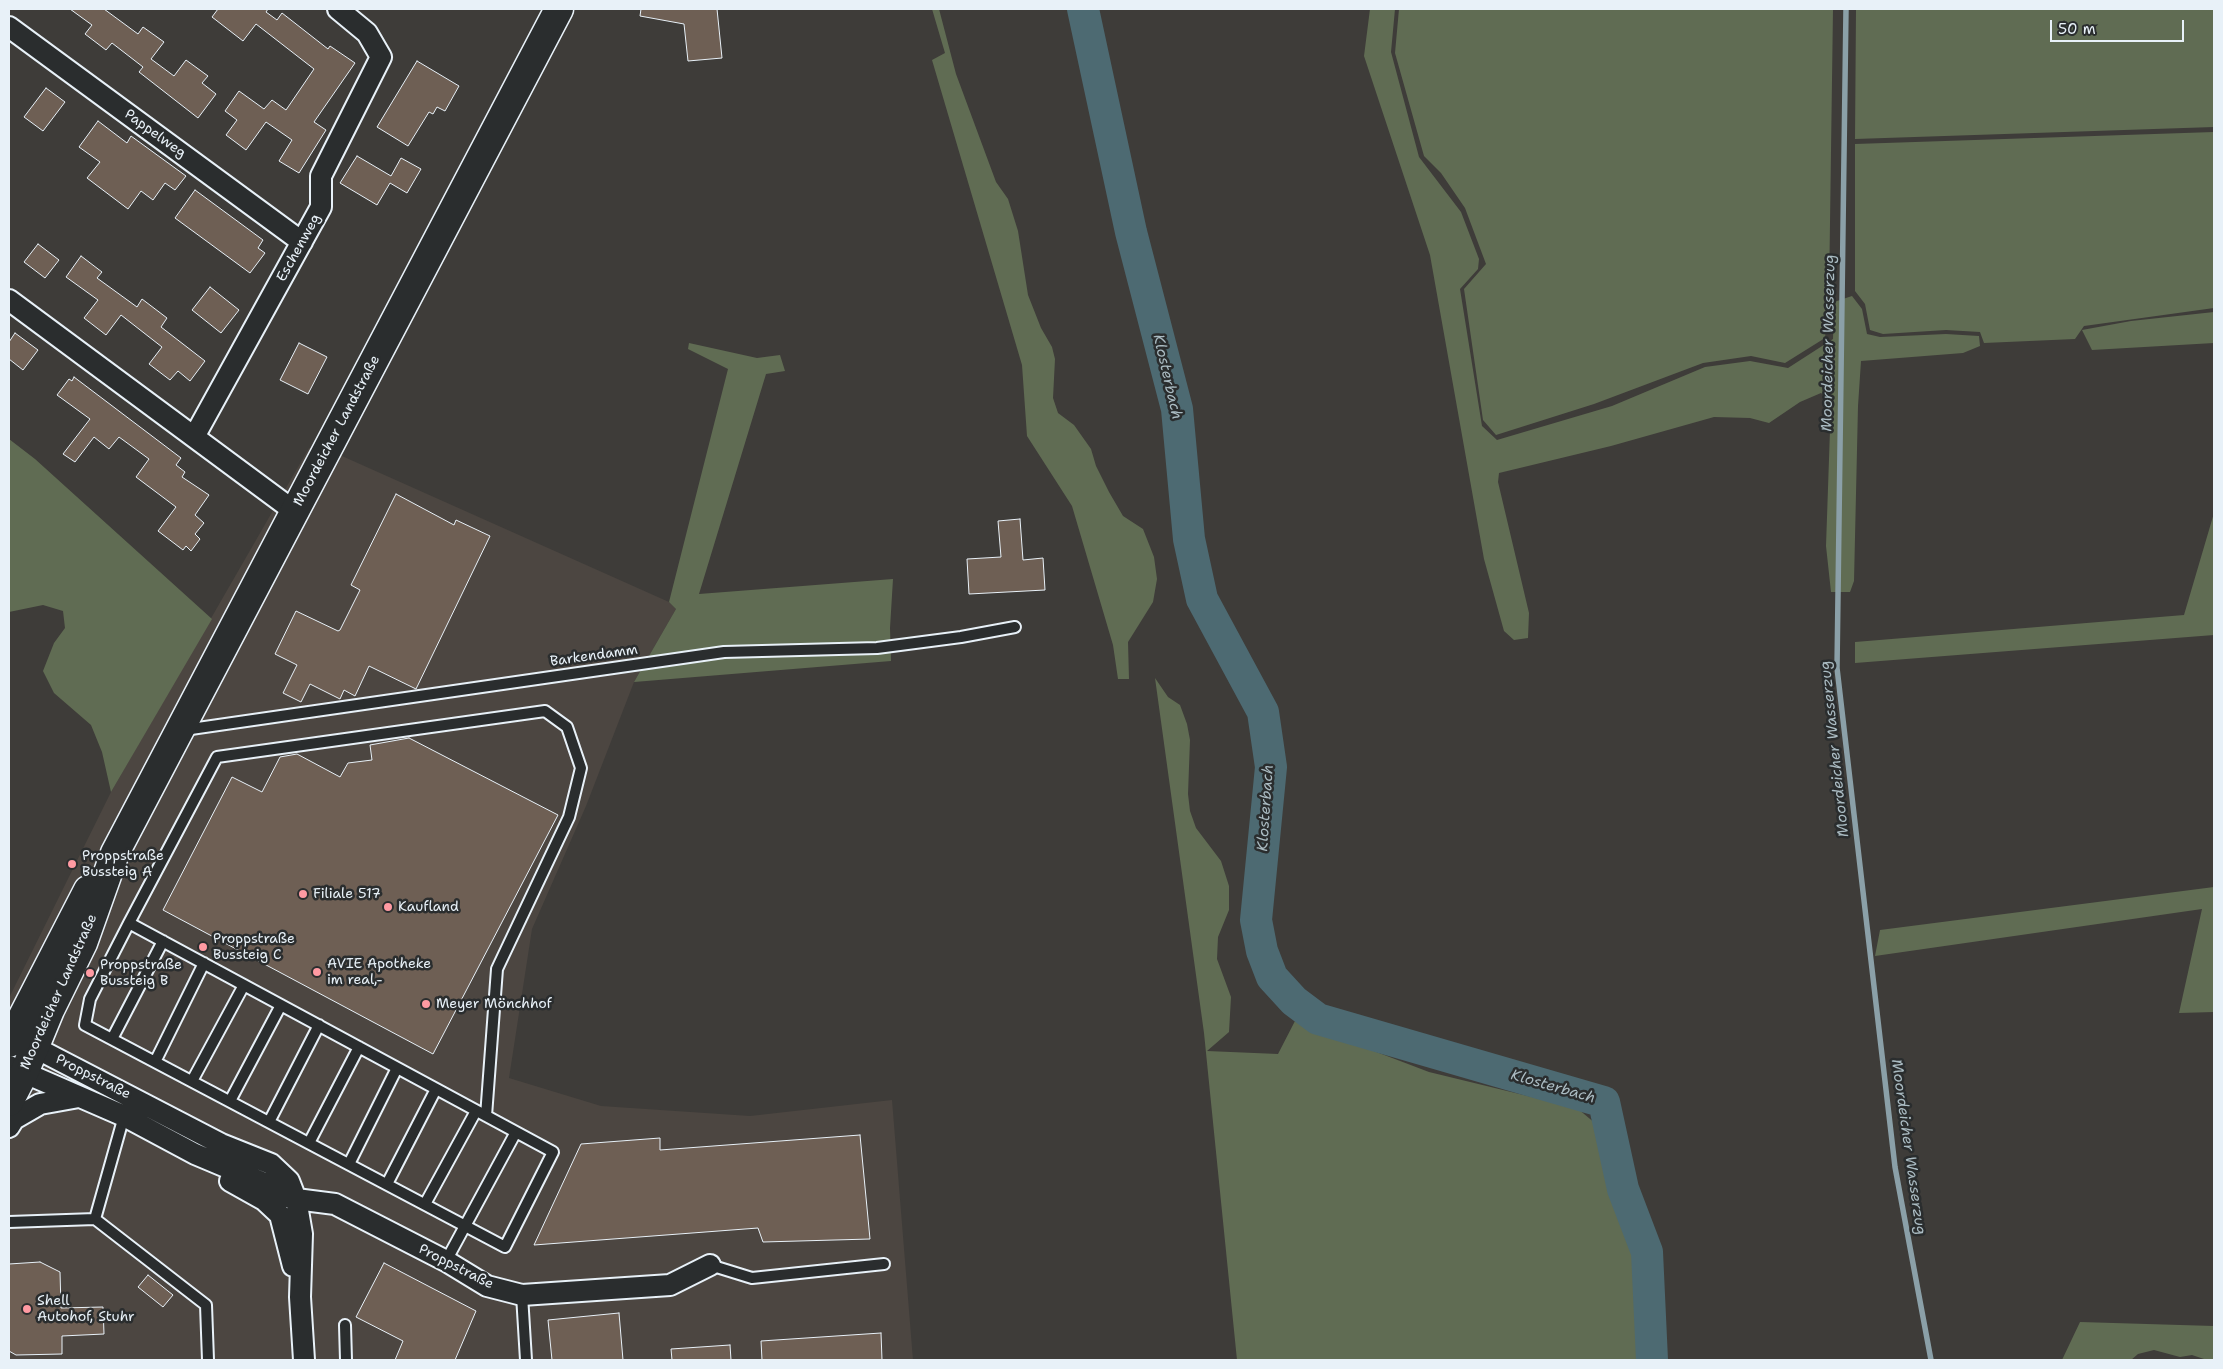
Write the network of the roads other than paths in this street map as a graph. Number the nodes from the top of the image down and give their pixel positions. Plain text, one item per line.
1 (338, 9) edge
2 (558, 9) edge
3 (9, 27) edge
4 (302, 242) junction
5 (9, 300) edge
6 (194, 437) junction
7 (294, 511) junction
8 (1015, 627) dead end
9 (179, 731) junction
10 (129, 923) junction
11 (163, 941) junction
12 (204, 963) junction
13 (244, 985) junction
14 (282, 1005) junction
15 (319, 1025) junction
16 (16, 1038) edge
17 (112, 1039) junction
18 (359, 1047) junction
19 (155, 1062) junction
20 (397, 1068) junction
21 (16, 1070) edge
22 (192, 1081) junction
23 (436, 1089) junction
24 (79, 1097) junction
25 (230, 1101) junction
26 (9, 1102) edge
27 (481, 1113) junction
28 (124, 1116) junction
29 (270, 1122) junction
30 (9, 1127) edge
31 (516, 1132) junction
32 (309, 1142) junction
33 (195, 1154) junction
34 (348, 1164) junction
35 (387, 1184) junction
36 (296, 1200) junction
37 (425, 1204) junction
38 (280, 1216) junction
39 (95, 1219) junction
40 (9, 1222) edge
41 (464, 1225) junction
42 (446, 1261) junction
43 (884, 1264) dead end
44 (710, 1265) joint
45 (522, 1295) junction
46 (300, 1297) junction
47 (346, 1325) dead end
48 (208, 1360) edge
49 (304, 1360) edge
50 (346, 1360) edge
51 (526, 1360) edge

1 - 4 street, Eschenweg
2 - 7 main road, Moordeicher Landstraße
3 - 4 street, Pappelweg
4 - 6 street, Eschenweg
5 - 6 street
6 - 7 street
7 - 9 main road, Moordeicher Landstraße
8 - 9 lane, Barkendamm
9 - 16 main road, Moordeicher Landstraße
10 - 11 lane
10 - 17 lane
10 - 27 lane
11 - 12 lane
11 - 17 lane
12 - 13 lane
12 - 19 lane
13 - 14 lane
13 - 22 lane
14 - 15 lane
14 - 25 lane
15 - 18 lane
15 - 29 lane
16 - 21 main road, Moordeicher Landstraße
16 - 36 street, Proppstraße
17 - 19 lane
18 - 20 lane
18 - 32 lane
19 - 22 lane
20 - 23 lane
20 - 34 lane
21 - 24 street, Proppstraße
21 - 26 main road, Moordeicher Landstraße
22 - 25 lane
23 - 27 lane
23 - 35 lane
24 - 28 street, Proppstraße
24 - 30 street, Proppstraße
25 - 29 lane
27 - 31 lane
27 - 37 lane
28 - 33 street, Proppstraße
28 - 39 lane, Proppstraße
29 - 32 lane
31 - 41 lane
31 - 41 lane
32 - 34 lane
33 - 36 street, Proppstraße
33 - 38 street, Proppstraße
34 - 35 lane
35 - 37 lane
36 - 38 street
36 - 42 street, Proppstraße
36 - 46 street, Proppstraße
37 - 41 lane
38 - 46 street, Proppstraße
39 - 40 lane
39 - 48 lane
41 - 42 lane
42 - 45 street, Proppstraße
43 - 44 lane
44 - 45 street, Proppstraße
45 - 51 lane
46 - 49 street, Proppstraße
47 - 50 lane

